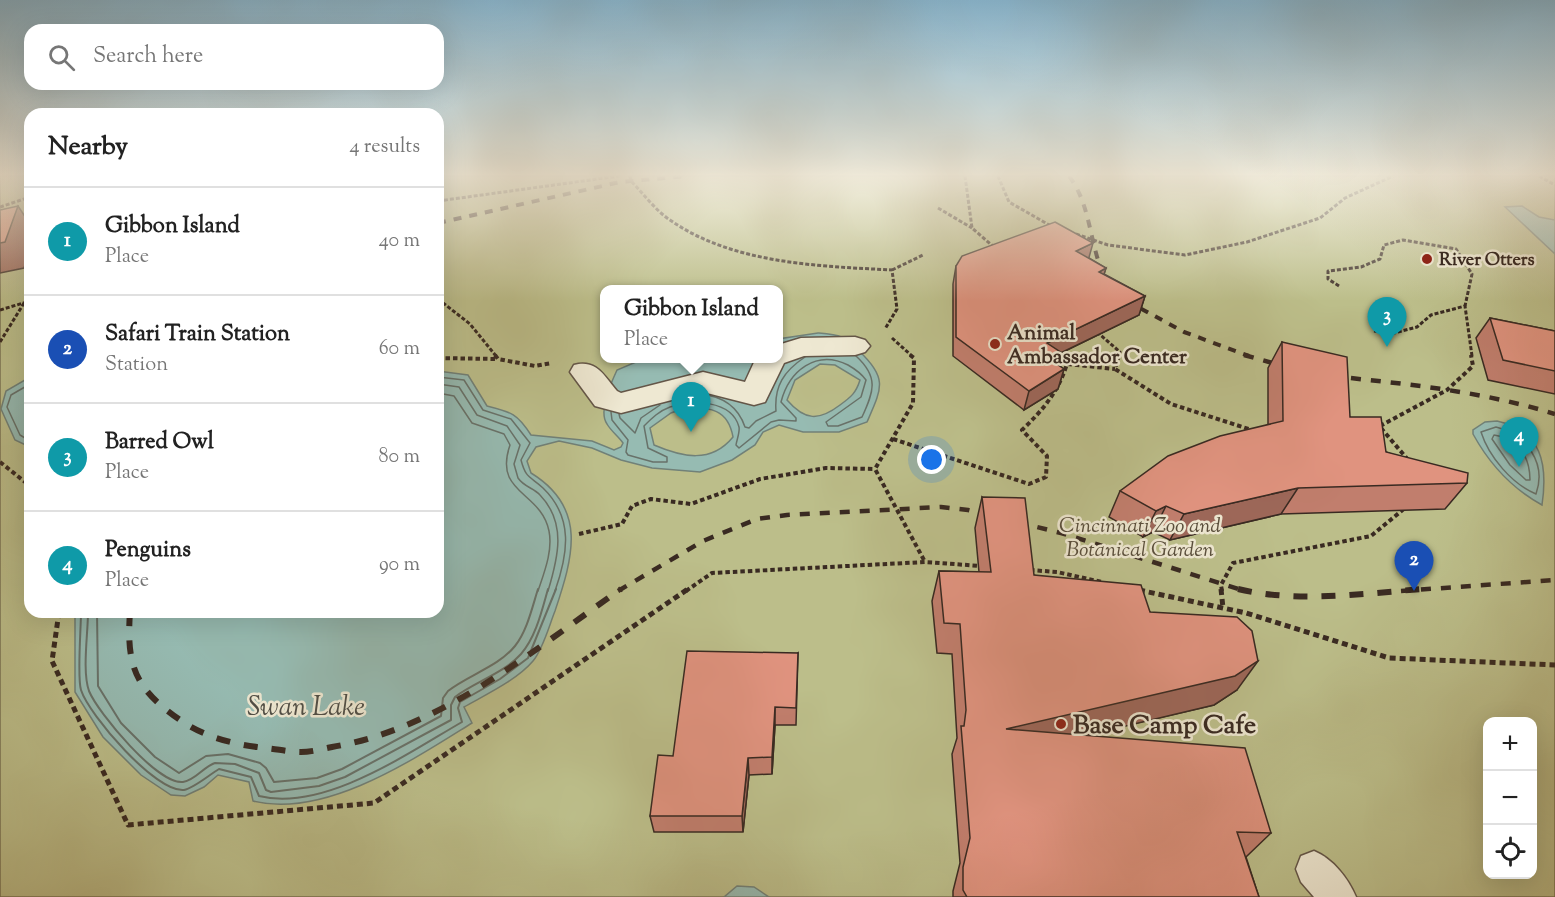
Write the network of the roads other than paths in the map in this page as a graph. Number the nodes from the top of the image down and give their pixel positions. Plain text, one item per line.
1 (855, 346) dead end
2 (783, 353) edge
3 (769, 363) edge
4 (585, 372) dead end
5 (1314, 868) dead end
6 (1338, 897) edge

1 - 2 street
3 - 4 street
5 - 6 lane

